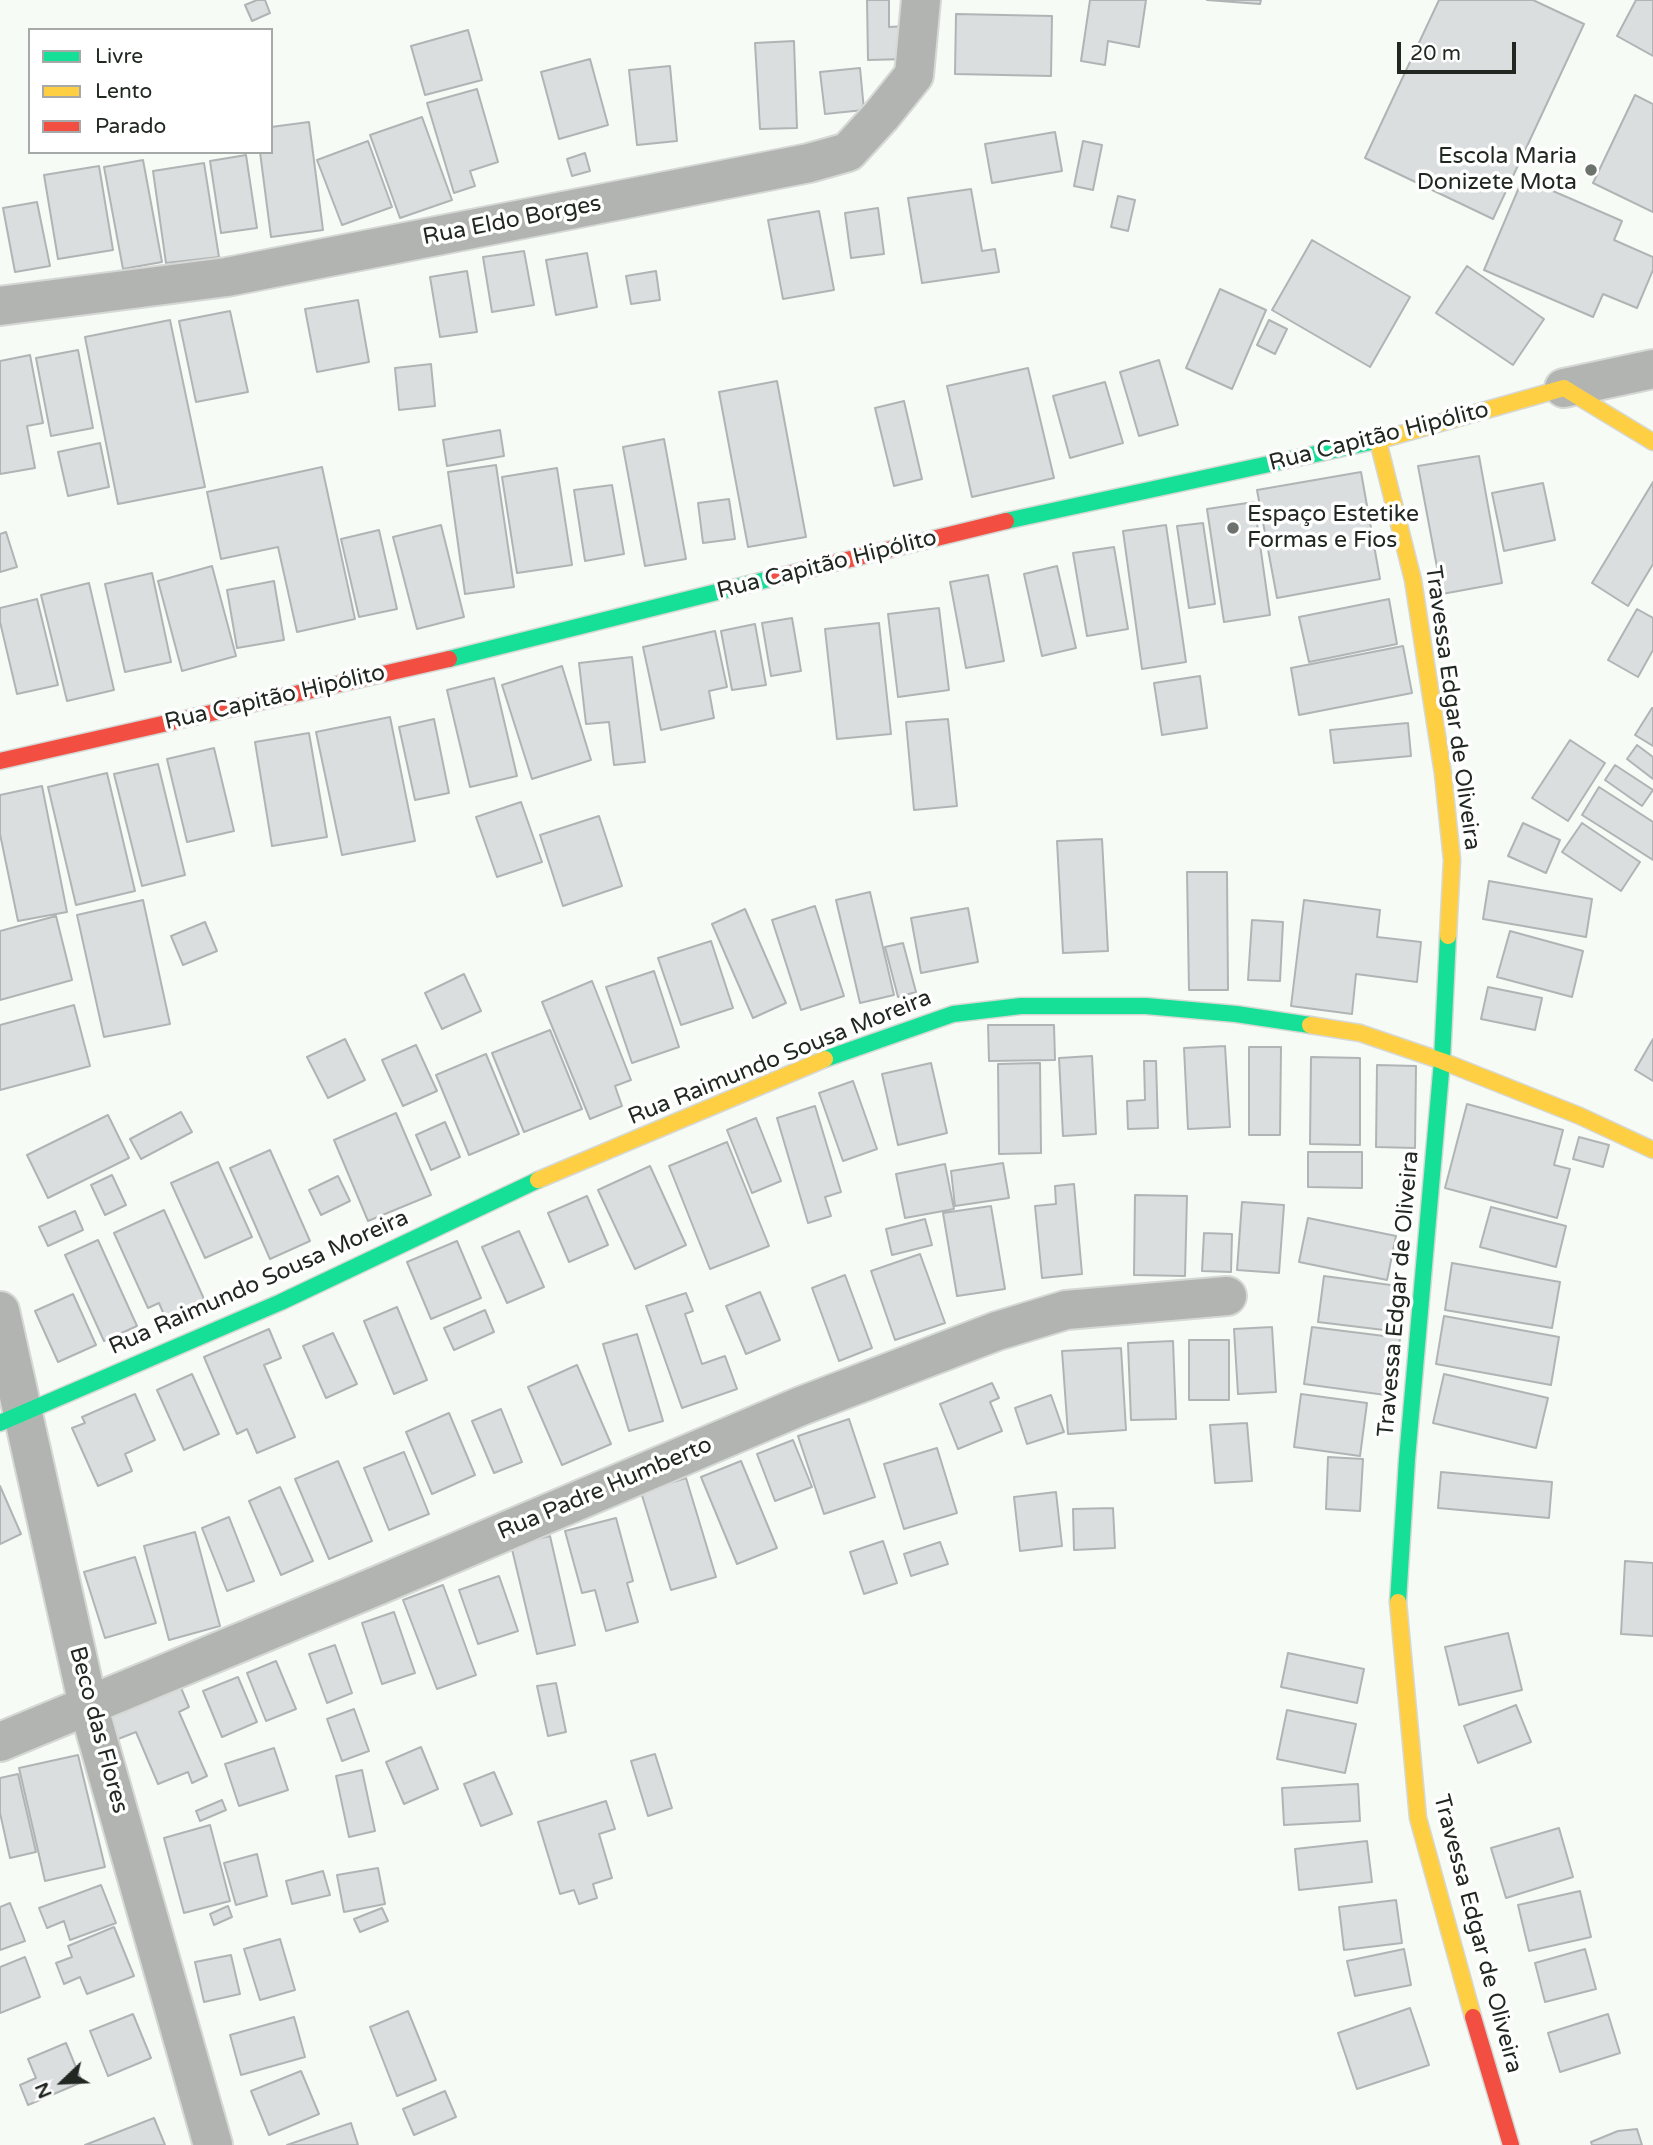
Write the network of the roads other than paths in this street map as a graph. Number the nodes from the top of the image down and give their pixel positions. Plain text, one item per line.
1 (921, 0) edge
2 (0, 306) edge
3 (1653, 369) edge
4 (1564, 388) junction
5 (1378, 441) junction
6 (1653, 442) edge
7 (0, 761) edge
8 (1442, 1061) junction
9 (1653, 1150) edge
10 (1227, 1296) dead end
11 (0, 1311) edge
12 (11, 1418) edge
13 (88, 1705) junction
14 (0, 1742) edge
15 (213, 2145) edge
16 (1511, 2145) edge

1 - 2 street, Rua Eldo Borges
3 - 4 street, Rua Capitão Hipólito
4 - 5 street, Rua Capitão Hipólito
4 - 6 street
5 - 7 street, Rua Capitão Hipólito
5 - 8 street, Travessa Edgar de Oliveira
8 - 9 street, Rua Raimundo Sousa Moreira
8 - 12 street, Rua Raimundo Sousa Moreira
8 - 16 street, Travessa Edgar de Oliveira
10 - 13 street, Rua Padre Humberto
11 - 12 street, Beco das Flores
12 - 13 street, Beco das Flores
13 - 14 street, Rua Padre Humberto
13 - 15 street, Beco das Flores

